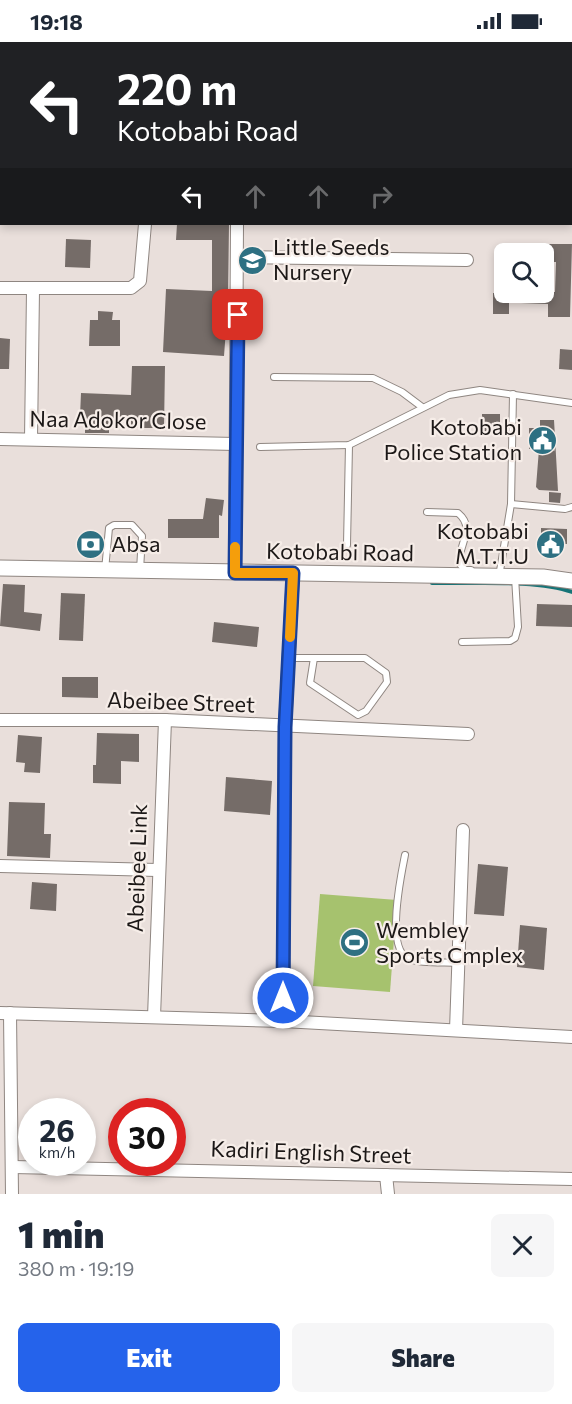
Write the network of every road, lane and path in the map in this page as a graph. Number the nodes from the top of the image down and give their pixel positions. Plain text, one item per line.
1 (144, 225) edge
2 (237, 225) edge
3 (237, 257) junction
4 (467, 260) dead end
5 (0, 288) edge
6 (33, 290) junction
7 (274, 377) dead end
8 (513, 394) junction
9 (572, 403) edge
10 (422, 407) junction
11 (0, 439) edge
12 (31, 440) junction
13 (556, 441) dead end
14 (236, 444) junction
15 (349, 445) junction
16 (260, 447) dead end
17 (554, 451) dead end
18 (511, 504) junction
19 (572, 507) edge
20 (428, 512) dead end
21 (347, 545) dead end
22 (0, 568) edge
23 (105, 570) junction
24 (140, 571) junction
25 (235, 573) junction
26 (293, 573) junction
27 (505, 575) junction
28 (572, 581) edge
29 (462, 642) dead end
30 (289, 658) junction
31 (314, 658) junction
32 (0, 720) edge
33 (165, 720) junction
34 (285, 727) junction
35 (468, 734) dead end
36 (463, 830) dead end
37 (405, 855) dead end
38 (0, 866) edge
39 (157, 870) junction
40 (458, 963) junction
41 (5, 1013) edge
42 (154, 1017) junction
43 (283, 1021) junction
44 (456, 1030) junction
45 (572, 1038) edge
46 (13, 1167) junction
47 (386, 1175) junction
48 (572, 1179) edge
49 (12, 1194) edge
50 (388, 1194) edge

1 - 6 street
2 - 3 street
3 - 4 street
3 - 14 street
5 - 6 street
6 - 12 street
7 - 10 lane
8 - 9 lane
8 - 10 lane
8 - 18 lane
10 - 15 lane
11 - 12 street, Naa Adokor Close
12 - 14 street, Naa Adokor Close
13 - 17 path
14 - 25 street
15 - 16 lane
15 - 21 lane
18 - 19 lane
18 - 27 lane
20 - 27 lane
22 - 23 street, Kotobabi Road
23 - 24 street, Kotobabi Road
23 - 24 lane
24 - 25 street, Kotobabi Road
25 - 26 street, Kotobabi Road
26 - 27 street, Kotobabi Road
26 - 30 street
27 - 28 street, Kotobabi Road
27 - 29 lane
30 - 31 lane
30 - 34 street
31 - 31 lane
32 - 33 street, Abeibee Street
33 - 34 street, Abeibee Street
33 - 39 street, Abeibee Link
34 - 35 street, Abeibee Street
34 - 43 street
36 - 40 street
37 - 40 lane
38 - 39 street
39 - 42 street, Abeibee Link
40 - 44 street
41 - 42 street
41 - 46 street
42 - 43 street
43 - 44 street
44 - 45 street
46 - 47 street, Kadiri English Street
46 - 49 street
47 - 48 street, Kadiri English Street
47 - 50 street

